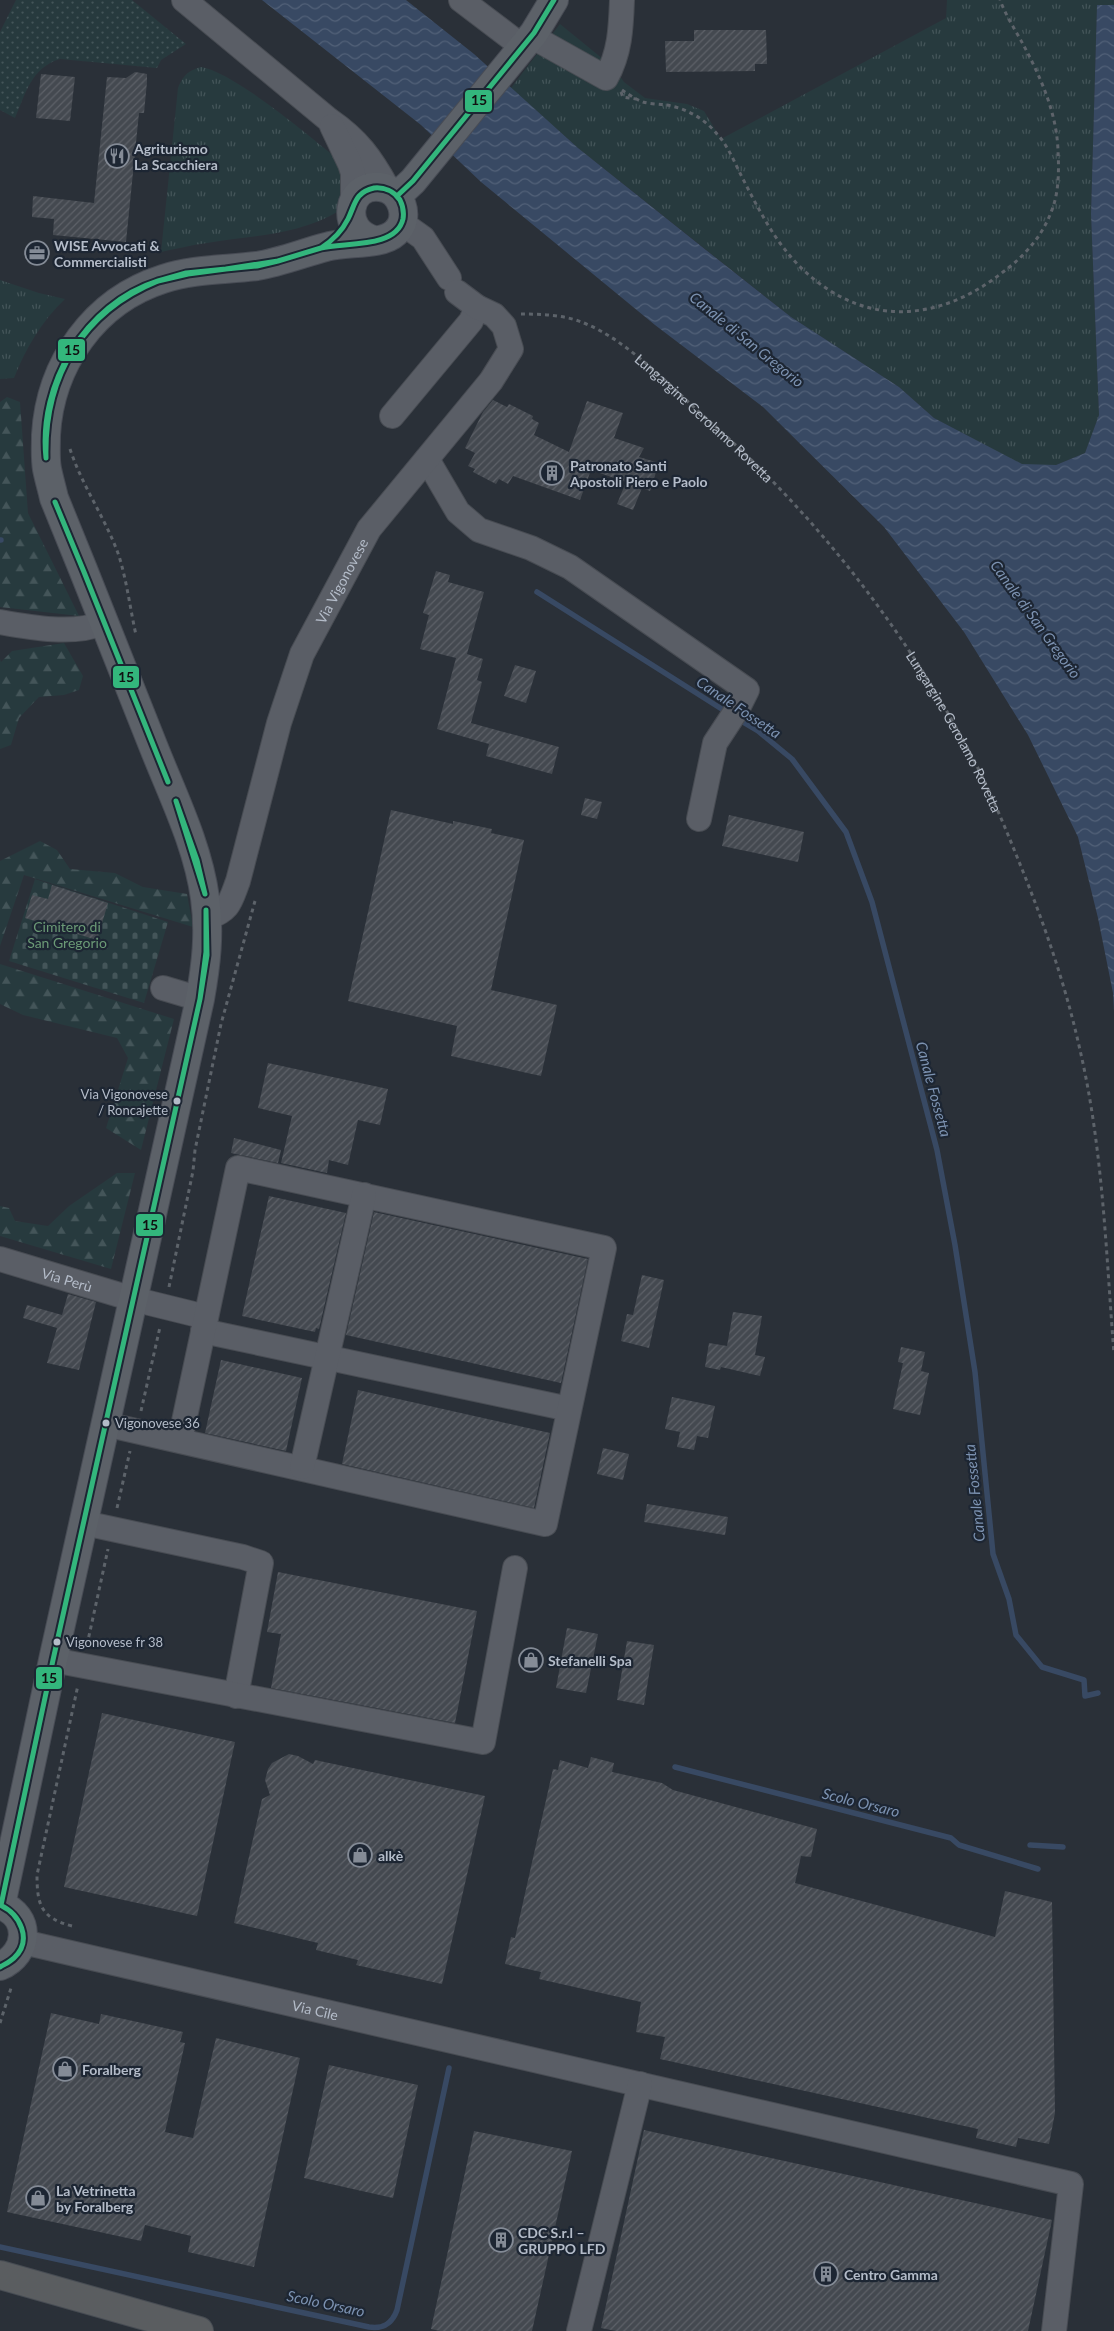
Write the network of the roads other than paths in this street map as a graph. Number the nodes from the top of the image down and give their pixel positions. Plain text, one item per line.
1 (184, 0) edge
2 (461, 0) edge
3 (554, 0) edge
4 (622, 0) edge
5 (524, 45) junction
6 (329, 120) junction
7 (392, 192) junction
8 (352, 208) junction
9 (402, 223) junction
10 (374, 240) junction
11 (325, 247) junction
12 (486, 311) junction
13 (392, 416) dead end
14 (427, 459) junction
15 (0, 622) edge
16 (104, 623) junction
17 (700, 819) dead end
18 (207, 918) junction
19 (163, 988) dead end
20 (200, 999) junction
21 (364, 1195) junction
22 (0, 1260) edge
23 (134, 1299) junction
24 (205, 1324) junction
25 (326, 1357) junction
26 (569, 1409) junction
27 (105, 1424) junction
28 (180, 1440) junction
29 (302, 1467) junction
30 (84, 1523) junction
31 (515, 1568) dead end
32 (53, 1660) junction
33 (236, 1696) junction
34 (0, 1905) edge
35 (23, 1942) junction
36 (0, 1966) edge
37 (640, 2084) junction
38 (0, 2275) edge
39 (199, 2331) edge
40 (579, 2331) edge
41 (1054, 2331) edge

1 - 6 street
2 - 5 street
3 - 5 main road
4 - 5 street
5 - 7 main road
6 - 7 street
6 - 8 street
7 - 8 main road
7 - 9 main road
8 - 10 main road
8 - 11 main road
9 - 10 main road
9 - 12 street, Via Vigonovese
10 - 11 main road
11 - 16 main road
12 - 13 street
12 - 14 street, Via Vigonovese
14 - 17 street
14 - 18 street, Via Vigonovese
15 - 16 street
16 - 18 main road
18 - 20 main road
19 - 20 street
20 - 23 main road
21 - 24 street
21 - 25 street
21 - 26 street
22 - 23 street, Via Perù
23 - 24 street, Via Perù
23 - 27 main road
24 - 25 street, Via Perù
24 - 28 street
25 - 26 street, Via Perù
25 - 29 street
26 - 29 street
27 - 28 street
27 - 30 main road
28 - 29 street
30 - 32 main road
30 - 33 street
31 - 33 street
32 - 33 street
32 - 34 main road
34 - 35 main road
35 - 36 main road
35 - 37 street, Via Cile
37 - 40 street
37 - 41 street, Via Cile
38 - 39 highway

